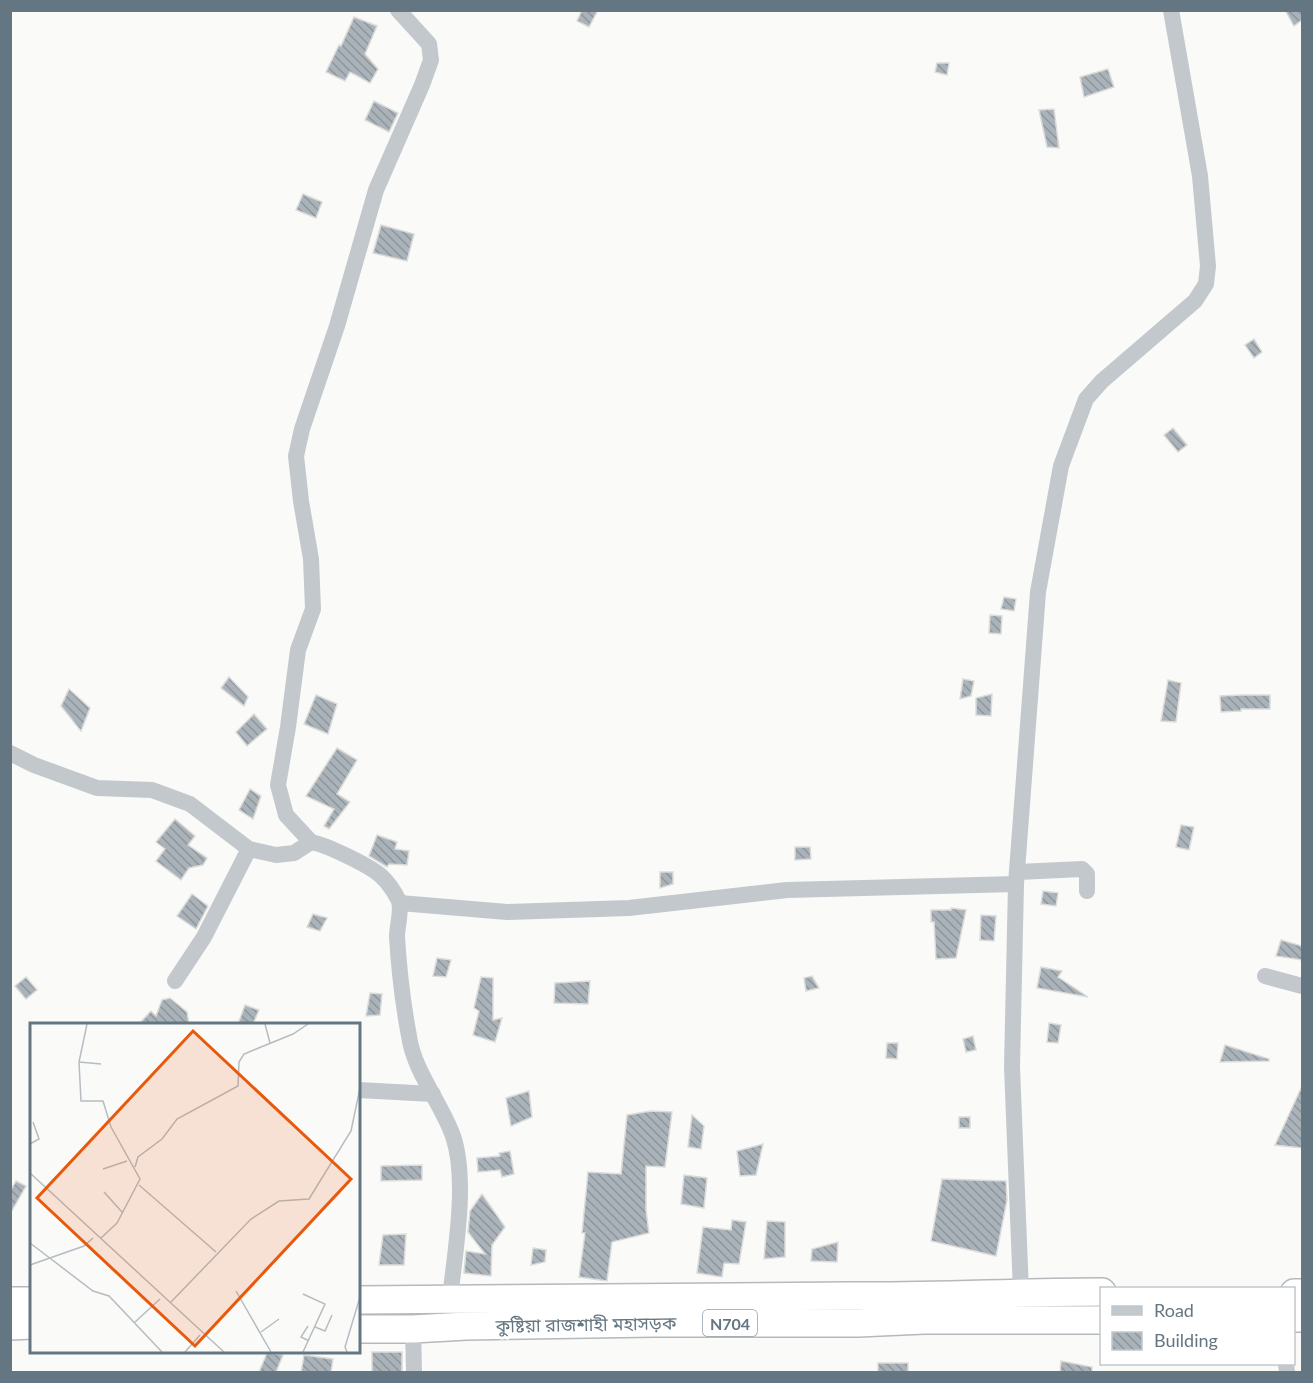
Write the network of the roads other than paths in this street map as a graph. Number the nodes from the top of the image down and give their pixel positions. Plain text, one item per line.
1 (398, 10) edge
2 (1171, 10) edge
3 (10, 753) edge
4 (311, 842) junction
5 (249, 849) junction
6 (1017, 878) junction
7 (1087, 891) dead end
8 (400, 903) junction
9 (1265, 976) dead end
10 (175, 981) dead end
11 (1302, 986) edge
12 (360, 1090) edge
13 (433, 1094) junction
14 (1021, 1292) junction
15 (1100, 1292) edge
16 (450, 1298) junction
17 (10, 1301) edge
18 (30, 1301) edge
19 (360, 1305) edge
20 (923, 1308) junction
21 (1100, 1320) edge
22 (30, 1325) edge
23 (10, 1326) edge
24 (360, 1329) edge
25 (412, 1329) junction
26 (414, 1372) edge

1 - 4 street
2 - 6 street
3 - 5 street
4 - 5 street
4 - 8 street
5 - 10 street
6 - 7 street
6 - 8 street
6 - 14 street
8 - 13 street
9 - 11 street
12 - 13 street
13 - 16 street
14 - 15 highway, কুষ্টিয়া রাজশাহী মহাসড়ক / N704
14 - 20 highway, কুষ্টিয়া রাজশাহী মহাসড়ক / N704
16 - 19 highway, কুষ্টিয়া রাজশাহী মহাসড়ক / N704
16 - 20 highway, কুষ্টিয়া রাজশাহী মহাসড়ক / N704
17 - 18 highway
20 - 21 highway, কুষ্টিয়া রাজশাহী মহাসড়ক / N704
20 - 25 highway, কুষ্টিয়া রাজশাহী মহাসড়ক / N704
22 - 23 highway
24 - 25 highway, কুষ্টিয়া রাজশাহী মহাসড়ক / N704
25 - 26 street

